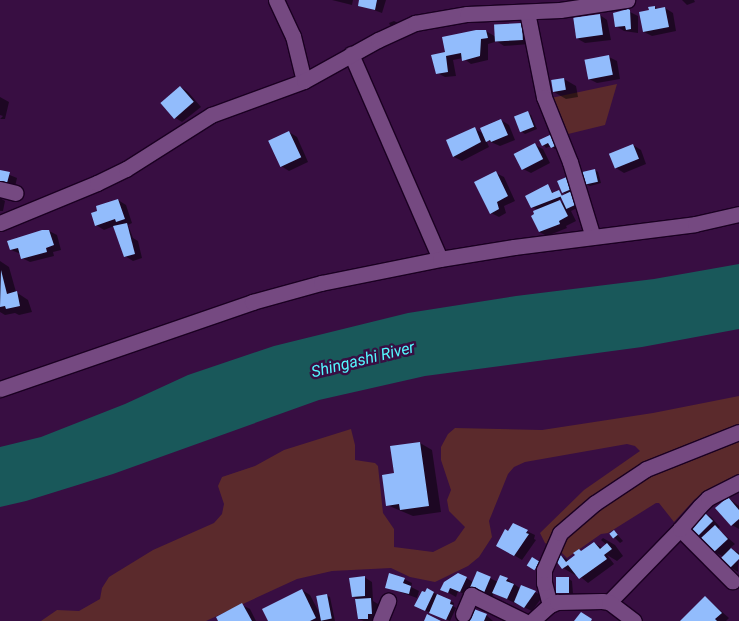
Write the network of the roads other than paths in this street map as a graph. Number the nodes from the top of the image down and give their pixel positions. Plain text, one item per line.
1 (276, 0) edge
2 (627, 0) edge
3 (528, 12) junction
4 (352, 54) junction
5 (304, 81) junction
6 (0, 189) edge
7 (16, 193) dead end
8 (739, 214) edge
9 (0, 223) edge
10 (593, 237) junction
11 (440, 260) junction
12 (0, 389) edge
13 (739, 432) edge
14 (739, 482) edge
15 (680, 529) junction
16 (732, 580) dead end
17 (388, 601) dead end
18 (609, 602) junction
19 (550, 605) junction
20 (463, 614) dead end
21 (380, 621) edge
22 (524, 621) edge
23 (532, 621) edge
24 (634, 621) edge

1 - 5 street
2 - 3 street
3 - 4 street
3 - 10 street
4 - 5 street
4 - 11 street
5 - 9 street
6 - 7 street
8 - 10 street
10 - 11 street
11 - 12 street
13 - 19 street
14 - 15 street
15 - 16 street
15 - 18 street
17 - 21 street
18 - 19 street
18 - 24 street
19 - 23 street
20 - 22 street

